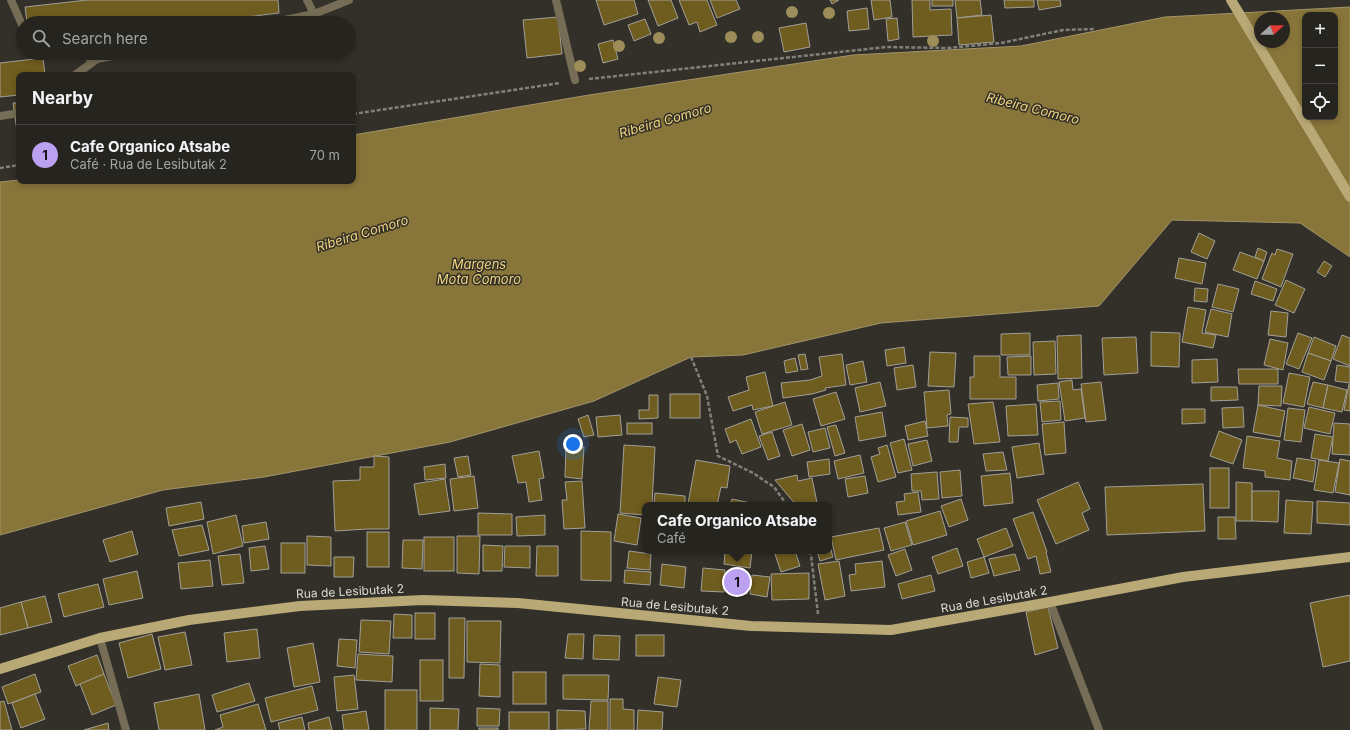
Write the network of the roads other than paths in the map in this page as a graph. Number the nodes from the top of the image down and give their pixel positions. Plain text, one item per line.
1 (10, 0) edge
2 (307, 0) edge
3 (349, 0) edge
4 (556, 0) edge
5 (1231, 0) edge
6 (314, 14) junction
7 (18, 16) edge
8 (304, 16) edge
9 (96, 60) edge
10 (79, 72) edge
11 (576, 80) road end
12 (16, 113) edge
13 (0, 116) edge
14 (1350, 197) edge
15 (1350, 557) edge
16 (1050, 602) junction
17 (100, 638) junction
18 (0, 668) edge
19 (126, 730) edge
20 (1099, 730) edge

1 - 7 street
2 - 6 street
3 - 6 street
4 - 11 street
5 - 14 main road
6 - 8 street
9 - 10 street
12 - 13 street
15 - 16 main road, Rua de Lesibutak 2
16 - 17 main road, Rua de Lesibutak 2
16 - 20 street
17 - 18 main road, Rua de Lesibutak 2
17 - 19 street

